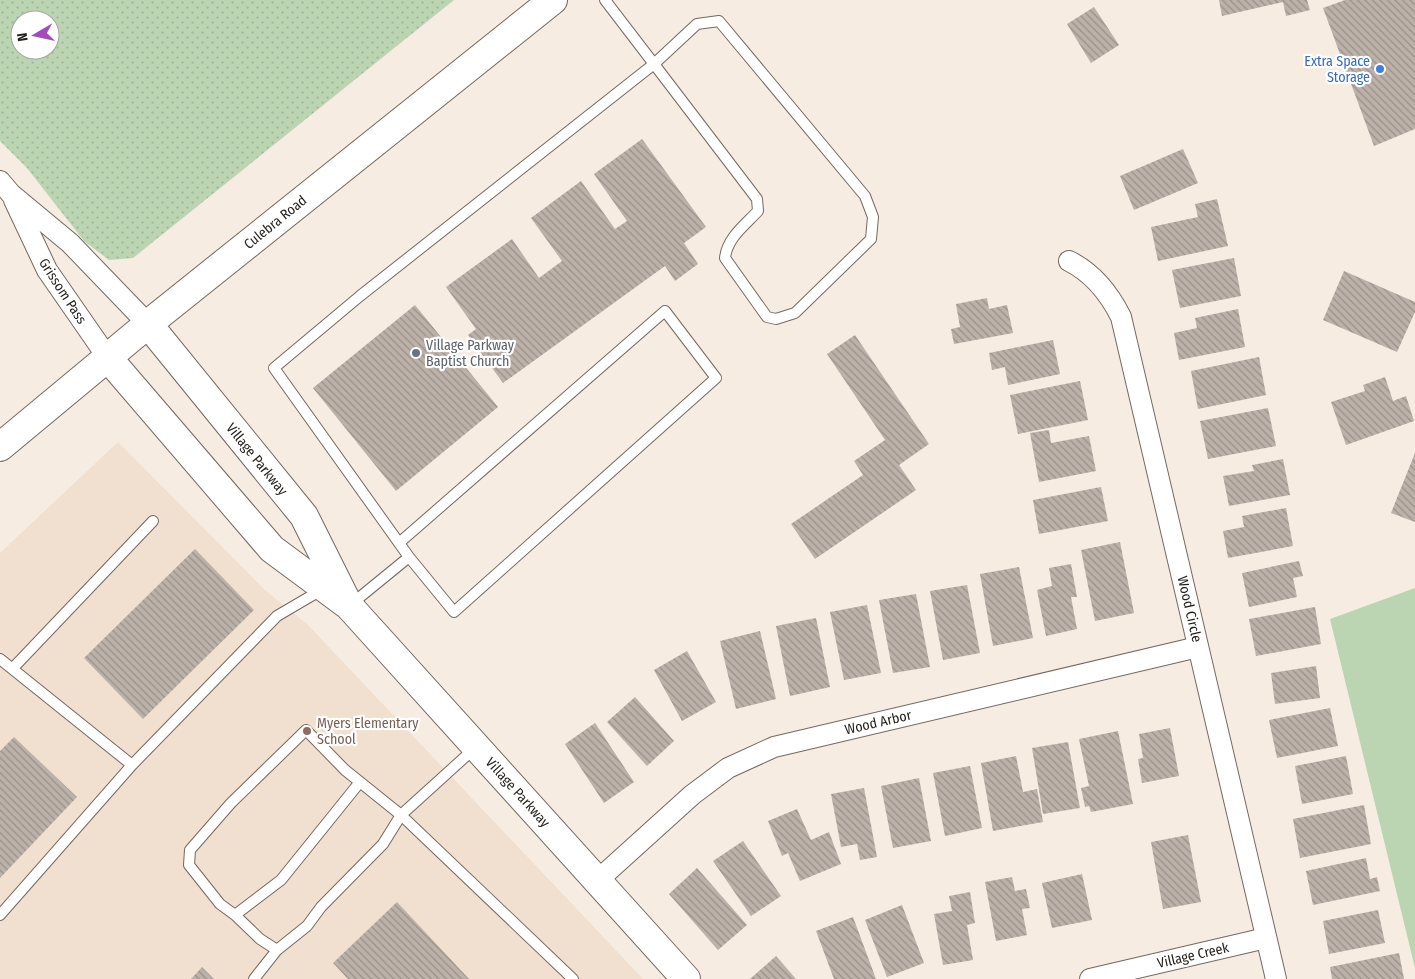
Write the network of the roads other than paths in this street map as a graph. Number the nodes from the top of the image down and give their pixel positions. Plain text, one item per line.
1 (553, 0) edge
2 (605, 0) edge
3 (654, 64) junction
4 (6, 188) edge
5 (1069, 261) dead end
6 (148, 324) junction
7 (108, 358) junction
8 (0, 447) edge
9 (153, 521) dead end
10 (399, 542) junction
11 (409, 557) junction
12 (330, 584) junction
13 (349, 606) junction
14 (1198, 647) junction
15 (0, 659) edge
16 (13, 668) junction
17 (477, 746) junction
18 (132, 765) junction
19 (360, 782) junction
20 (400, 815) junction
21 (598, 880) junction
22 (0, 915) edge
23 (235, 915) junction
24 (1266, 938) junction
25 (277, 950) junction
26 (254, 979) edge
27 (573, 979) edge
28 (686, 979) edge
29 (1090, 979) edge
30 (1276, 979) edge

1 - 6 street, Culebra Road
2 - 3 lane
3 - 3 lane
3 - 10 lane
4 - 6 street, Grissom Pass
4 - 7 street, Grissom Pass
5 - 14 street, Wood Circle
6 - 7 street, Culebra Road
6 - 12 street, Village Parkway
7 - 8 street, Culebra Road
7 - 12 street, Village Parkway
9 - 16 lane
10 - 11 lane
10 - 11 lane
11 - 13 lane
12 - 13 street, Village Parkway
12 - 18 lane
13 - 17 street, Village Parkway
14 - 21 street, Wood Arbor
14 - 24 street, Wood Circle
15 - 16 lane
16 - 18 lane
17 - 20 lane
17 - 21 street, Village Parkway
18 - 22 lane
19 - 20 lane
19 - 23 lane
19 - 23 lane
20 - 25 lane
20 - 27 lane
21 - 28 street, Village Parkway
23 - 25 lane
24 - 29 street, Village Creek
24 - 30 street, Wood Circle
25 - 26 lane

